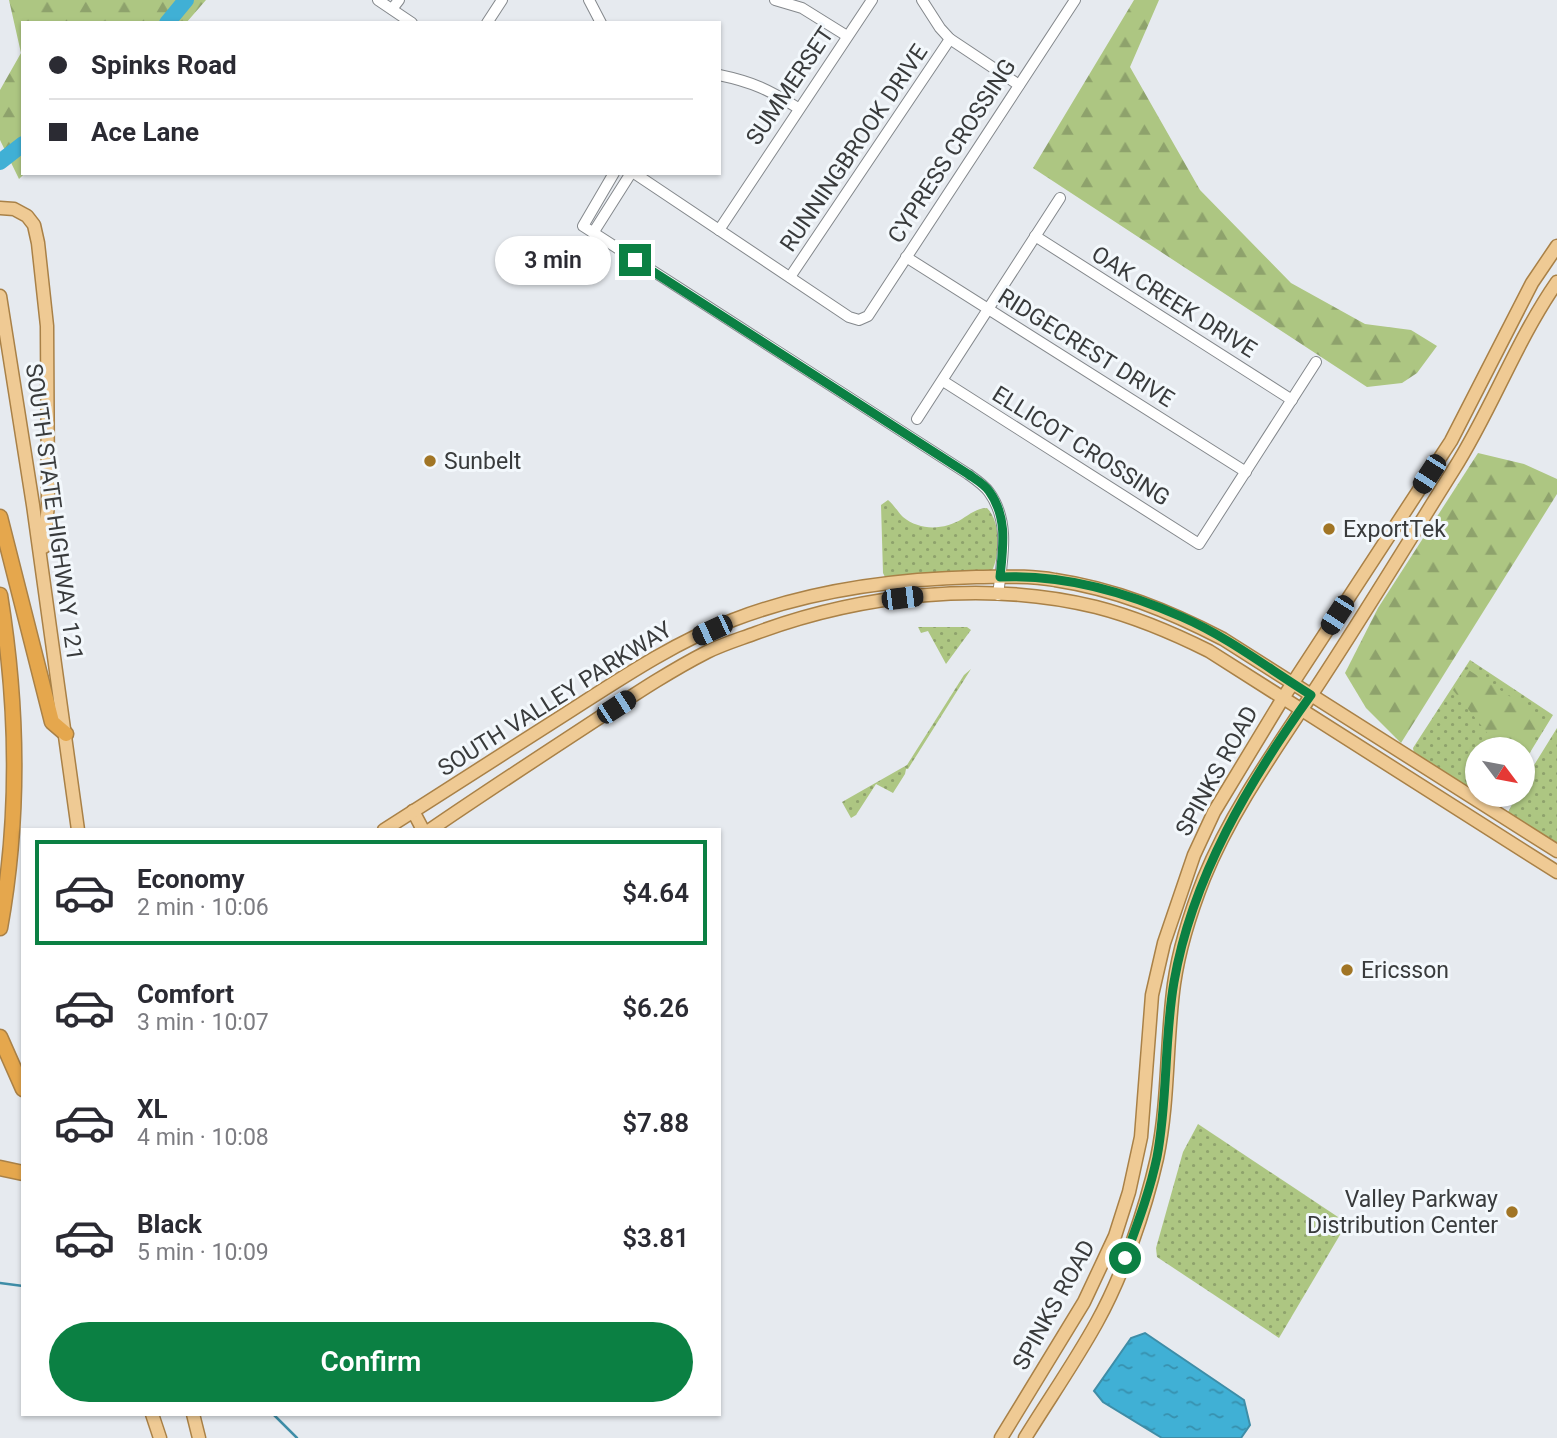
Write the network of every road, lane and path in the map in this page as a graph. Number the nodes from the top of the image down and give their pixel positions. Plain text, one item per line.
1 (379, 0) edge
2 (502, 0) edge
3 (589, 0) edge
4 (775, 0) edge
5 (872, 0) edge
6 (922, 0) edge
7 (1075, 0) edge
8 (396, 4) edge
9 (410, 21) edge
10 (488, 21) edge
11 (600, 21) edge
12 (847, 36) junction
13 (950, 39) junction
14 (721, 75) edge
15 (1019, 85) junction
16 (798, 108) junction
17 (613, 175) edge
18 (631, 175) edge
19 (635, 175) edge
20 (1060, 198) dead end
21 (0, 208) edge
22 (719, 230) junction
23 (593, 233) junction
24 (1035, 236) junction
25 (1557, 246) edge
26 (906, 257) junction
27 (790, 277) junction
28 (1557, 282) edge
29 (0, 296) edge
30 (989, 310) junction
31 (1316, 362) dead end
32 (943, 381) junction
33 (1292, 400) junction
34 (918, 419) dead end
35 (1245, 472) junction
36 (1419, 490) junction
37 (1434, 500) junction
38 (0, 517) edge
39 (43, 569) junction
40 (1000, 577) junction
41 (0, 595) edge
42 (998, 595) junction
43 (768, 609) junction
44 (774, 626) junction
45 (1293, 684) junction
46 (1311, 695) junction
47 (1283, 698) junction
48 (1301, 710) junction
49 (66, 734) junction
50 (412, 811) junction
51 (1496, 814) junction
52 (78, 828) edge
53 (387, 828) edge
54 (422, 828) edge
55 (433, 828) edge
56 (1487, 829) junction
57 (1557, 851) edge
58 (1557, 872) edge
59 (0, 928) edge
60 (0, 1037) edge
61 (1146, 1070) junction
62 (1166, 1072) junction
63 (21, 1084) edge
64 (0, 1168) edge
65 (21, 1173) edge
66 (1115, 1236) junction
67 (1131, 1241) junction
68 (153, 1416) edge
69 (194, 1416) edge
70 (160, 1438) edge
71 (199, 1438) edge
72 (1001, 1438) edge
73 (1025, 1438) edge

1 - 8 street
2 - 10 street
3 - 11 street
4 - 12 street
5 - 12 street, SUMMERSET
6 - 13 street
7 - 15 street, CYPRESS CROSSING
8 - 9 street
12 - 16 street, SUMMERSET
13 - 15 street
13 - 27 street, RUNNINGBROOK DRIVE
14 - 16 street
15 - 26 street, CYPRESS CROSSING
16 - 22 street, SUMMERSET
17 - 23 street
18 - 23 street
19 - 22 street
20 - 24 street
21 - 39 main road
22 - 27 street
23 - 40 street
24 - 30 street
24 - 33 street, OAK CREEK DRIVE
25 - 36 main road, SPINKS ROAD
26 - 27 street, CYPRESS CROSSING
26 - 30 street, RIDGECREST DRIVE
28 - 37 main road, SPINKS ROAD
29 - 39 main road, SOUTH STATE HIGHWAY 121
30 - 32 street
30 - 35 street, RIDGECREST DRIVE
31 - 33 street
32 - 34 street
32 - 35 street, ELLICOT CROSSING
33 - 35 street
36 - 37 main road
36 - 45 main road, SPINKS ROAD
37 - 46 main road, SPINKS ROAD
38 - 49 highway
39 - 49 main road, SOUTH STATE HIGHWAY 121
40 - 42 street
40 - 43 main road, SOUTH VALLEY PARKWAY
40 - 45 main road, SOUTH VALLEY PARKWAY
41 - 59 highway
42 - 44 main road, SOUTH VALLEY PARKWAY
42 - 47 main road, SOUTH VALLEY PARKWAY
43 - 44 main road
43 - 50 main road, SOUTH VALLEY PARKWAY
44 - 55 main road, SOUTH VALLEY PARKWAY
45 - 46 main road, SOUTH VALLEY PARKWAY
45 - 47 main road, SPINKS ROAD
46 - 48 main road, SPINKS ROAD
46 - 51 main road, SOUTH VALLEY PARKWAY
47 - 48 main road, SOUTH VALLEY PARKWAY
47 - 61 main road, SPINKS ROAD
48 - 56 main road, SOUTH VALLEY PARKWAY
48 - 62 main road, SPINKS ROAD
49 - 52 main road, SOUTH STATE HIGHWAY 121
50 - 53 main road, SOUTH VALLEY PARKWAY
50 - 54 main road
51 - 56 main road
51 - 57 main road, SOUTH VALLEY PARKWAY
56 - 58 main road, SOUTH VALLEY PARKWAY
60 - 63 highway
61 - 62 main road
61 - 66 main road, SPINKS ROAD
62 - 67 main road, SPINKS ROAD
64 - 65 highway
66 - 67 main road
66 - 72 main road, SPINKS ROAD
67 - 73 main road, SPINKS ROAD
68 - 70 main road
69 - 71 main road

